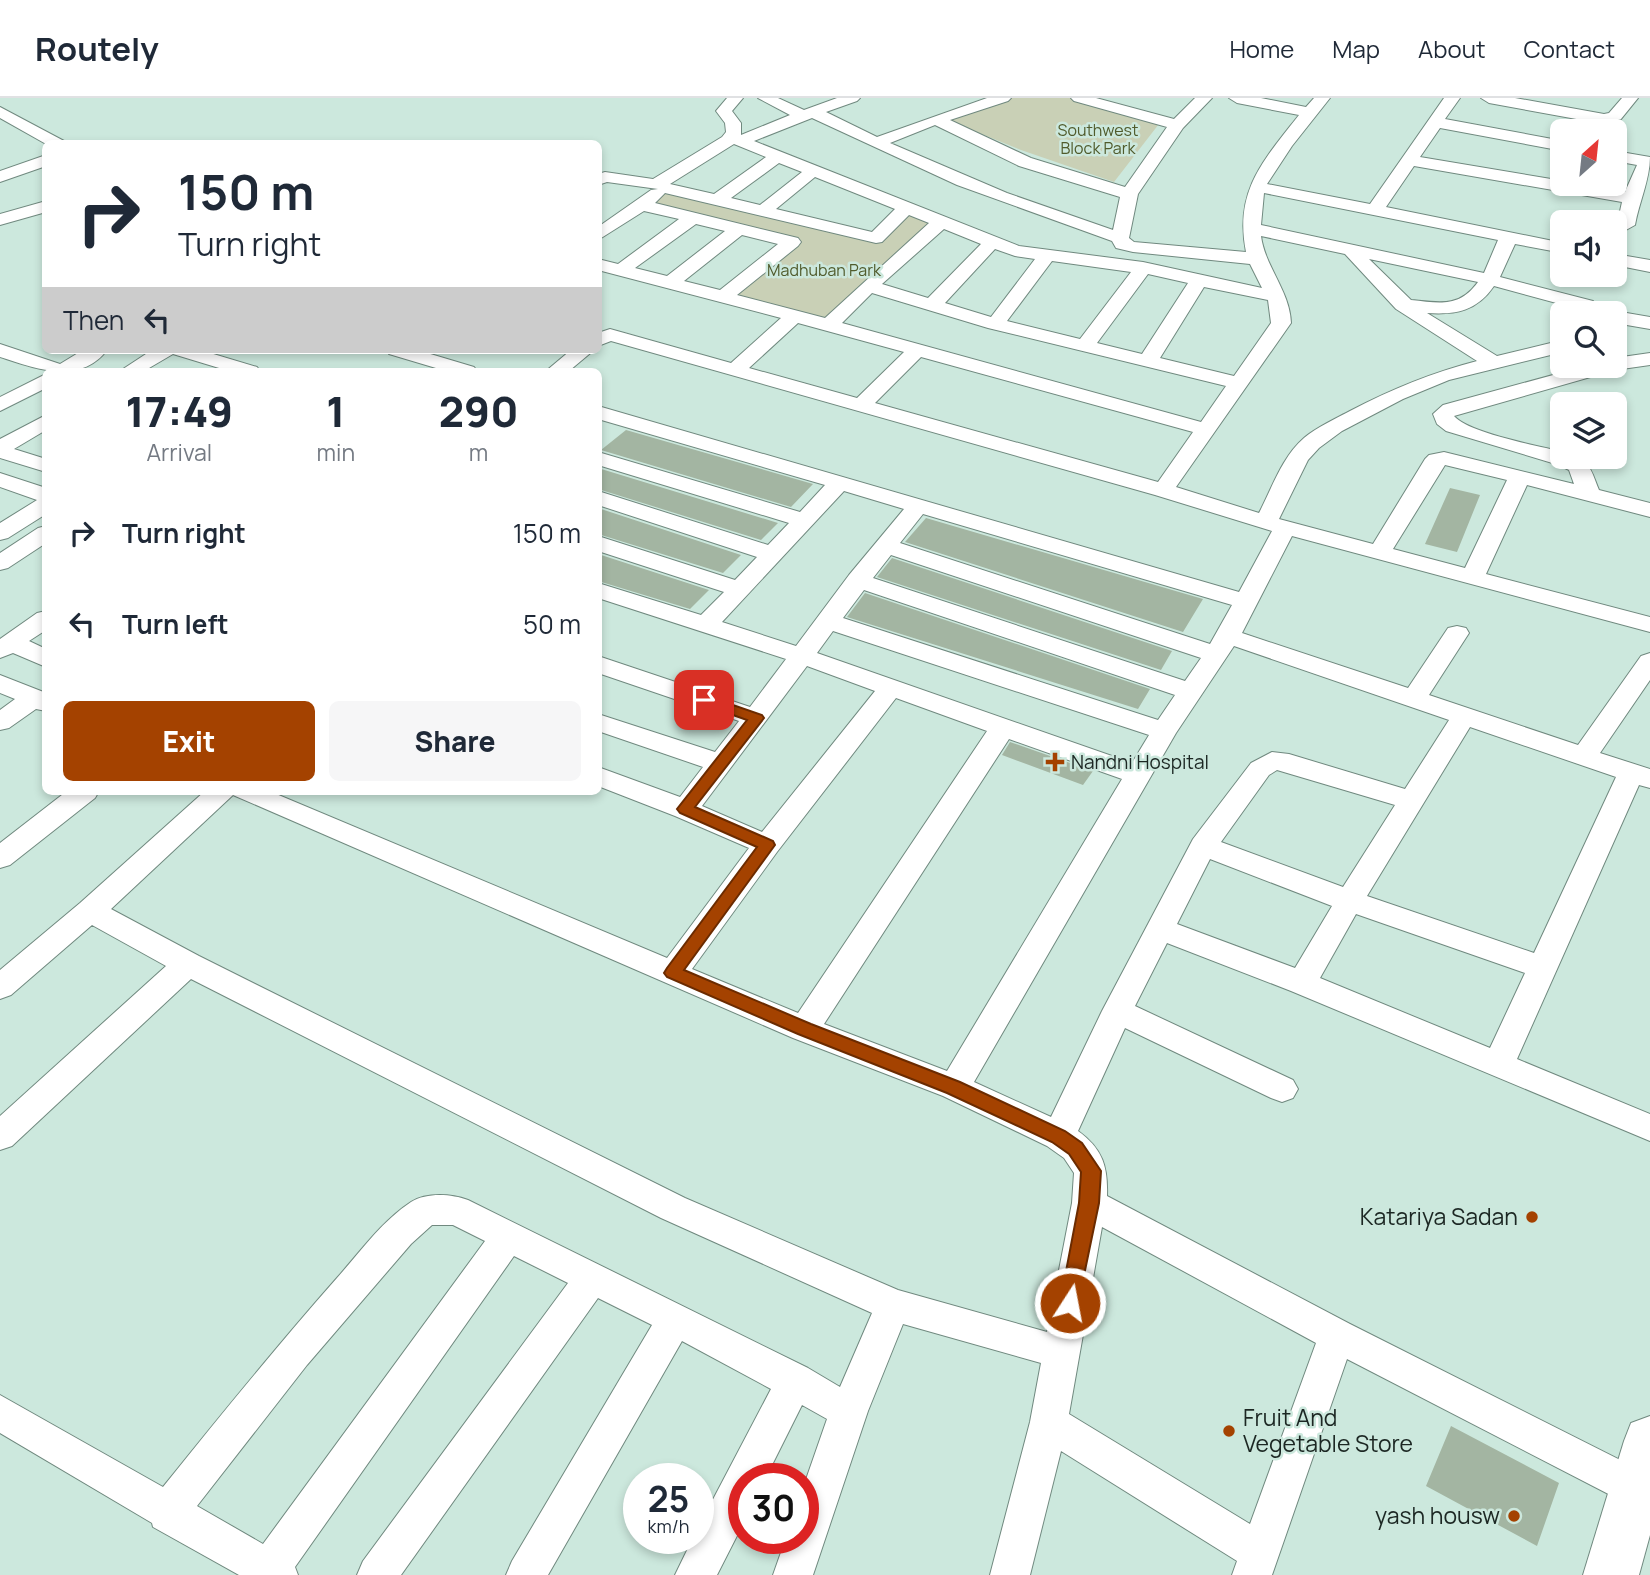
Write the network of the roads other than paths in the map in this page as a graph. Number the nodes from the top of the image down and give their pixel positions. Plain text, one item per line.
1 (735, 98) edge
2 (766, 98) edge
3 (852, 98) edge
4 (1003, 98) edge
5 (1079, 98) edge
6 (1204, 98) edge
7 (1237, 98) edge
8 (1452, 98) edge
9 (1489, 98) edge
10 (1626, 103) edge
11 (1315, 105) edge
12 (0, 112) edge
13 (1640, 112) dead end
14 (807, 114) junction
15 (936, 119) junction
16 (1435, 122) junction
17 (1177, 125) junction
18 (763, 131) junction
19 (51, 140) edge
20 (740, 141) junction
21 (875, 142) junction
22 (1550, 144) edge
23 (788, 148) junction
24 (1628, 158) edge
25 (1410, 160) junction
26 (42, 161) edge
27 (1648, 162) edge
28 (814, 170) junction
29 (0, 177) edge
30 (602, 178) edge
31 (895, 187) dead end
32 (1257, 187) junction
33 (666, 188) junction
34 (1129, 194) junction
35 (845, 196) junction
36 (1631, 198) junction
37 (717, 200) junction
38 (641, 205) junction
39 (42, 207) edge
40 (907, 208) junction
41 (1377, 209) junction
42 (763, 211) junction
43 (602, 212) edge
44 (624, 218) junction
45 (692, 218) junction
46 (0, 220) edge
47 (1627, 220) edge
48 (942, 221) junction
49 (815, 224) junction
50 (1251, 228) junction
51 (738, 229) junction
52 (602, 232) edge
53 (1508, 237) junction
54 (1120, 238) junction
55 (992, 242) junction
56 (1550, 245) edge
57 (1351, 249) junction
58 (1047, 256) junction
59 (1257, 259) junction
60 (1627, 261) edge
61 (602, 265) edge
62 (1650, 266) edge
63 (1143, 268) junction
64 (621, 270) junction
65 (1199, 279) junction
66 (1488, 279) junction
67 (670, 282) junction
68 (869, 286) junction
69 (724, 296) junction
70 (1275, 296) junction
71 (1571, 301) edge
72 (1403, 305) junction
73 (931, 306) junction
74 (796, 315) junction
75 (1627, 319) edge
76 (1650, 323) edge
77 (830, 324) junction
78 (995, 324) junction
79 (602, 335) edge
80 (1085, 346) junction
81 (1550, 349) edge
82 (916, 351) junction
83 (10, 353) edge
84 (90, 354) edge
85 (159, 354) edge
86 (186, 354) edge
87 (404, 354) edge
88 (579, 354) edge
89 (1650, 359) edge
90 (1147, 362) junction
91 (1492, 362) junction
92 (1627, 362) edge
93 (207, 366) edge
94 (427, 366) edge
95 (0, 367) edge
96 (53, 368) edge
97 (67, 368) edge
98 (135, 368) edge
99 (560, 368) edge
100 (736, 369) junction
101 (1564, 378) edge
102 (42, 382) edge
103 (1239, 383) junction
104 (862, 404) junction
105 (0, 405) edge
106 (609, 415) edge
107 (42, 423) edge
108 (1204, 429) junction
109 (0, 449) edge
110 (602, 459) edge
111 (42, 465) edge
112 (1520, 476) junction
113 (0, 480) edge
114 (839, 483) junction
115 (1163, 490) junction
116 (1589, 494) junction
117 (42, 495) edge
118 (602, 499) edge
119 (919, 505) junction
120 (42, 507) edge
121 (1650, 510) edge
122 (803, 520) junction
123 (1275, 525) junction
124 (0, 533) edge
125 (42, 536) edge
126 (602, 544) edge
127 (885, 546) junction
128 (1380, 552) junction
129 (772, 554) junction
130 (0, 564) edge
131 (1473, 577) junction
132 (857, 580) junction
133 (739, 589) junction
134 (602, 591) edge
135 (1248, 602) junction
136 (42, 621) edge
137 (826, 621) junction
138 (1650, 623) edge
139 (706, 625) junction
140 (1457, 633) dead end
141 (1222, 645) junction
142 (5, 646) edge
143 (802, 656) junction
144 (42, 658) edge
145 (1650, 661) edge
146 (602, 665) edge
147 (0, 683) edge
148 (891, 688) junction
149 (1190, 691) junction
150 (1415, 698) junction
151 (40, 700) edge
152 (1464, 716) junction
153 (757, 718) junction
154 (0, 722) edge
155 (602, 723) edge
156 (1004, 726) junction
157 (1164, 731) junction
158 (1584, 757) junction
159 (720, 764) junction
160 (1138, 775) junction
161 (1640, 776) edge
162 (602, 778) edge
163 (80, 795) edge
164 (218, 795) edge
165 (253, 795) edge
166 (1411, 800) junction
167 (685, 809) junction
168 (767, 845) junction
169 (1203, 846) junction
170 (0, 858) edge
171 (1349, 901) junction
172 (90, 911) junction
173 (1160, 929) junction
174 (188, 964) junction
175 (1542, 967) junction
176 (673, 973) junction
177 (1302, 983) junction
178 (0, 987) edge
179 (1117, 1011) junction
180 (804, 1029) junction
181 (1497, 1066) junction
182 (954, 1087) junction
183 (1282, 1089) dead end
184 (1650, 1128) edge
185 (0, 1136) edge
186 (1059, 1136) junction
187 (1089, 1203) junction
188 (508, 1237) junction
189 (592, 1278) junction
190 (893, 1304) junction
191 (675, 1319) junction
192 (1337, 1336) junction
193 (1061, 1352) junction
194 (795, 1380) junction
195 (849, 1410) junction
196 (0, 1413) edge
197 (1049, 1422) junction
198 (753, 1463) edge
199 (1643, 1464) edge
200 (728, 1511) edge
201 (167, 1513) junction
202 (1256, 1564) edge
203 (273, 1572) edge
204 (377, 1575) edge
205 (526, 1575) edge
206 (695, 1575) edge
207 (793, 1575) edge
208 (1010, 1575) edge
209 (1611, 1575) edge

1 - 30 street
2 - 14 street
3 - 14 street
4 - 15 street
5 - 17 street
6 - 17 street
7 - 11 street
8 - 16 street
9 - 10 street
10 - 13 street
11 - 32 street
12 - 19 street
14 - 18 street
14 - 21 street
15 - 21 street
15 - 34 street
16 - 22 street
16 - 25 street
17 - 34 street
18 - 20 street
18 - 23 street
20 - 23 street
20 - 33 street
21 - 54 street
23 - 28 street
23 - 31 street
23 - 37 street
24 - 27 street
25 - 36 street
25 - 41 street
26 - 29 street
27 - 36 street
28 - 35 street
28 - 42 street
32 - 41 street
32 - 50 street
33 - 37 street
33 - 38 street
34 - 54 street
35 - 40 street
35 - 49 street
36 - 47 street
37 - 42 street
38 - 44 street
38 - 45 street
39 - 46 street
40 - 48 street
40 - 49 street
41 - 53 street
42 - 49 street
43 - 44 street
44 - 52 street
45 - 51 street
45 - 64 street
48 - 55 street
48 - 68 street
50 - 57 street
50 - 59 street
51 - 67 street
51 - 69 street
53 - 56 street
53 - 66 street
54 - 59 street
55 - 58 street
55 - 73 street
57 - 66 street
57 - 72 street
58 - 63 street
58 - 78 street
59 - 70 street
60 - 62 street
61 - 64 street
63 - 65 street
63 - 80 street
64 - 67 street
65 - 70 street
65 - 90 street
66 - 71 street
66 - 72 street
67 - 69 street
68 - 73 street
68 - 77 street
69 - 74 street
70 - 103 street
72 - 91 street
73 - 78 street
74 - 77 street
74 - 100 street
75 - 76 street
77 - 82 street
78 - 80 street
79 - 100 street
80 - 90 street
81 - 91 street
82 - 104 street
82 - 108 street
83 - 95 street
83 - 96 street
84 - 97 street
85 - 98 street
86 - 93 street
87 - 94 street
88 - 99 street
89 - 92 street
90 - 103 street
91 - 123 street
100 - 104 street
101 - 116 street
102 - 105 street
103 - 108 street
104 - 115 street
106 - 114 street
107 - 109 street
108 - 115 street
109 - 111 street
110 - 122 street
112 - 116 street
112 - 128 street
112 - 131 street
113 - 117 street
114 - 119 street
114 - 122 street
115 - 123 street
116 - 121 street
118 - 129 street
119 - 127 street
119 - 135 street
120 - 124 street
122 - 129 street
123 - 128 street
123 - 135 street
125 - 130 street
126 - 133 street
127 - 132 street
127 - 141 street
128 - 131 street
129 - 133 street
131 - 138 street
132 - 137 street
132 - 149 street
133 - 139 street
134 - 139 street
135 - 141 street
136 - 142 street
137 - 143 street
137 - 157 street
139 - 143 street
140 - 150 street
141 - 149 street
141 - 150 street
142 - 144 street
143 - 148 street
143 - 153 street
145 - 158 street
146 - 153 street
147 - 151 street
148 - 156 street
148 - 168 street
149 - 157 street
150 - 152 street
151 - 154 street
152 - 158 street
152 - 166 street
153 - 159 street
155 - 159 street
156 - 160 street
156 - 180 street
157 - 160 street
158 - 161 street
159 - 167 street
160 - 182 street
161 - 175 street
162 - 167 street
163 - 170 street
164 - 172 street
165 - 176 street
166 - 169 street
166 - 171 street
167 - 168 street
168 - 176 street
169 - 171 street
169 - 173 street
171 - 175 street
171 - 177 street
172 - 174 street
172 - 178 street
173 - 177 street
173 - 179 street
174 - 185 street
174 - 190 street
175 - 181 street
176 - 180 street
177 - 181 street
179 - 183 street
179 - 186 street
180 - 182 street
181 - 184 street
182 - 186 street
186 - 187 street
187 - 192 street
187 - 193 street
188 - 189 street
188 - 201 street
188 - 203 street
189 - 191 street
189 - 204 street
190 - 193 street
190 - 195 street
191 - 194 street
191 - 205 street
192 - 199 street
192 - 202 street
193 - 197 street
194 - 195 street
194 - 198 street
195 - 207 street
196 - 201 street
197 - 202 street
197 - 208 street
199 - 209 street
200 - 206 street
201 - 203 street

